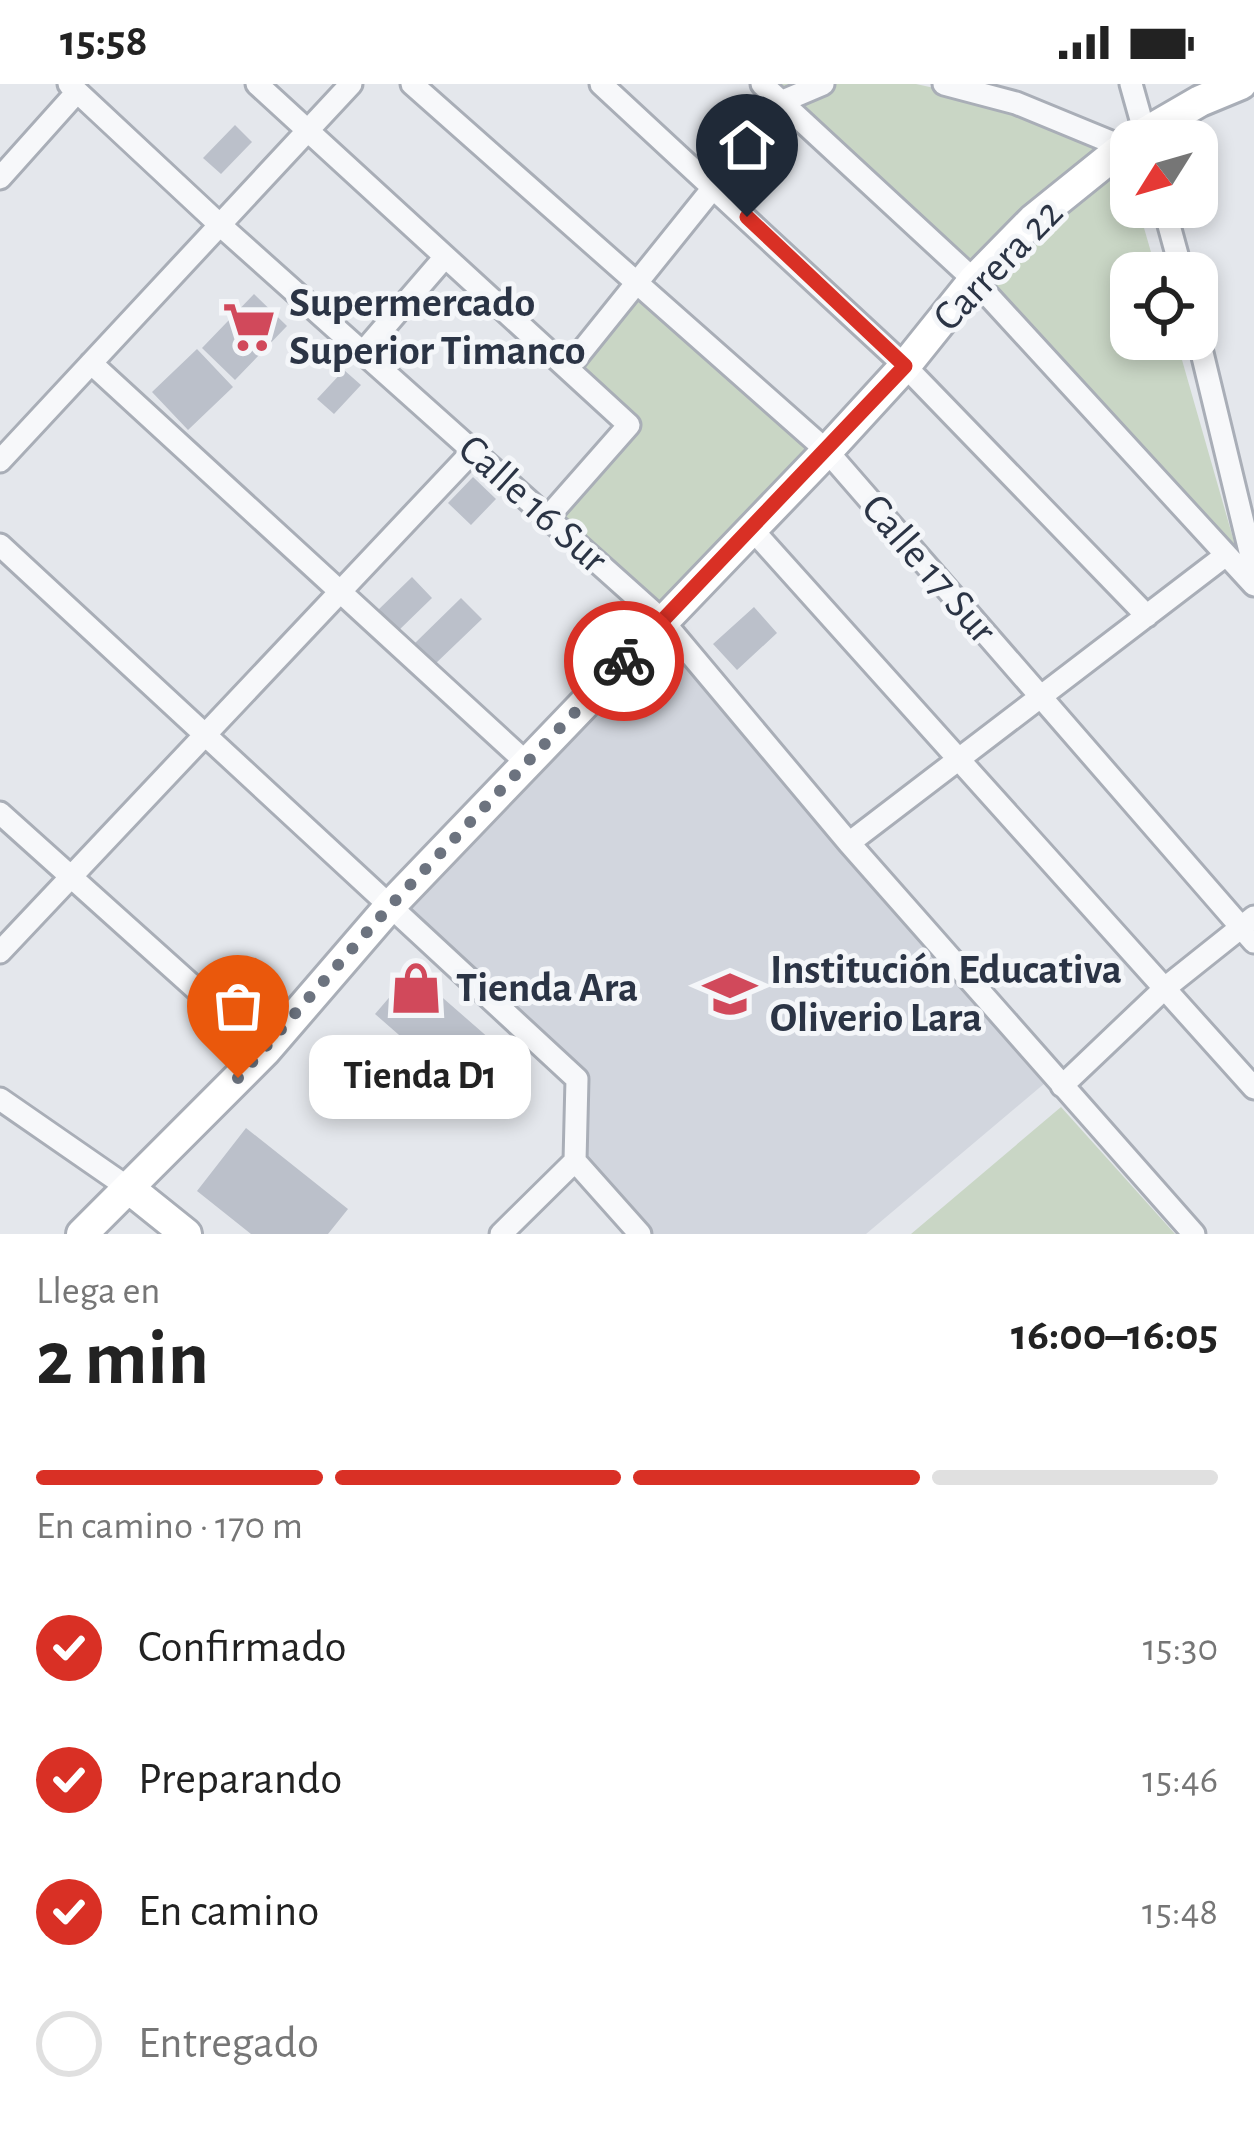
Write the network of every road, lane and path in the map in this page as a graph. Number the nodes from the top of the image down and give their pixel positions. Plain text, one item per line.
1 (257, 84) edge
2 (351, 84) edge
3 (412, 84) edge
4 (601, 84) edge
5 (762, 84) edge
6 (823, 84) edge
7 (944, 84) edge
8 (1131, 84) edge
9 (1241, 84) edge
10 (73, 88) edge
11 (1013, 94) edge
12 (783, 101) junction
13 (1134, 120) edge
14 (1173, 120) edge
15 (307, 131) junction
16 (1110, 131) edge
17 (1110, 160) edge
18 (0, 178) edge
19 (716, 187) junction
20 (220, 225) junction
21 (445, 257) junction
22 (636, 279) junction
23 (974, 280) junction
24 (363, 352) junction
25 (1204, 360) edge
26 (91, 363) junction
27 (905, 366) junction
28 (569, 367) junction
29 (474, 450) junction
30 (827, 452) junction
31 (1254, 456) edge
32 (0, 461) edge
33 (1231, 462) junction
34 (548, 517) junction
35 (750, 527) junction
36 (0, 544) edge
37 (1226, 555) junction
38 (1254, 568) edge
39 (1254, 585) edge
40 (340, 592) junction
41 (1147, 616) junction
42 (662, 620) junction
43 (1040, 698) junction
44 (205, 735) junction
45 (958, 759) junction
46 (529, 765) junction
47 (0, 813) edge
48 (849, 843) junction
49 (71, 877) junction
50 (390, 906) junction
51 (1249, 929) edge
52 (0, 952) edge
53 (1165, 988) junction
54 (265, 1051) junction
55 (1062, 1086) junction
56 (1254, 1088) edge
57 (0, 1099) edge
58 (575, 1161) junction
59 (130, 1190) junction
60 (82, 1234) edge
61 (186, 1234) edge
62 (501, 1234) edge
63 (640, 1234) edge
64 (1194, 1234) edge

1 - 15 street
2 - 15 street
3 - 22 street, Calle 17 Sur
4 - 19 street
5 - 12 street
6 - 12 street
7 - 11 street
8 - 13 street
9 - 14 street, Carrera 22
10 - 18 street
10 - 20 street, Calle 16 Sur
11 - 16 street
12 - 19 street
12 - 23 street
15 - 20 street
15 - 21 street
17 - 23 street, Carrera 22
19 - 22 street
19 - 27 street
20 - 24 street, Calle 16 Sur
20 - 26 street
21 - 24 street
21 - 28 street
22 - 28 street
22 - 30 street, Calle 17 Sur
23 - 27 street, Carrera 22
23 - 37 street
24 - 29 street, Calle 16 Sur
25 - 33 street
26 - 32 street
26 - 40 street
27 - 30 street, Carrera 22
27 - 41 street
28 - 34 street
29 - 34 street, Calle 16 Sur
29 - 40 street
30 - 35 street, Carrera 22
30 - 43 street, Calle 17 Sur
31 - 33 street
33 - 38 street
34 - 42 street, Calle 16 Sur
35 - 42 street, Carrera 22
35 - 45 street
36 - 44 street
37 - 39 street
37 - 41 street
40 - 44 street
40 - 46 street
41 - 43 street
42 - 46 street, Carrera 22
42 - 48 street, Calle 16 Sur
43 - 45 street
43 - 51 street, Calle 17 Sur
44 - 49 street
44 - 50 street
45 - 48 street
45 - 53 street
46 - 50 street, Carrera 22
47 - 49 street
48 - 55 street, Calle 16 Sur
49 - 52 street
49 - 54 street
50 - 54 street, Carrera 22
50 - 58 street
51 - 53 street
53 - 55 street
53 - 56 street
54 - 59 street, Carrera 22
55 - 64 street, Calle 16 Sur
57 - 59 street
58 - 62 street
58 - 63 street
59 - 60 street, Carrera 22
59 - 61 street

